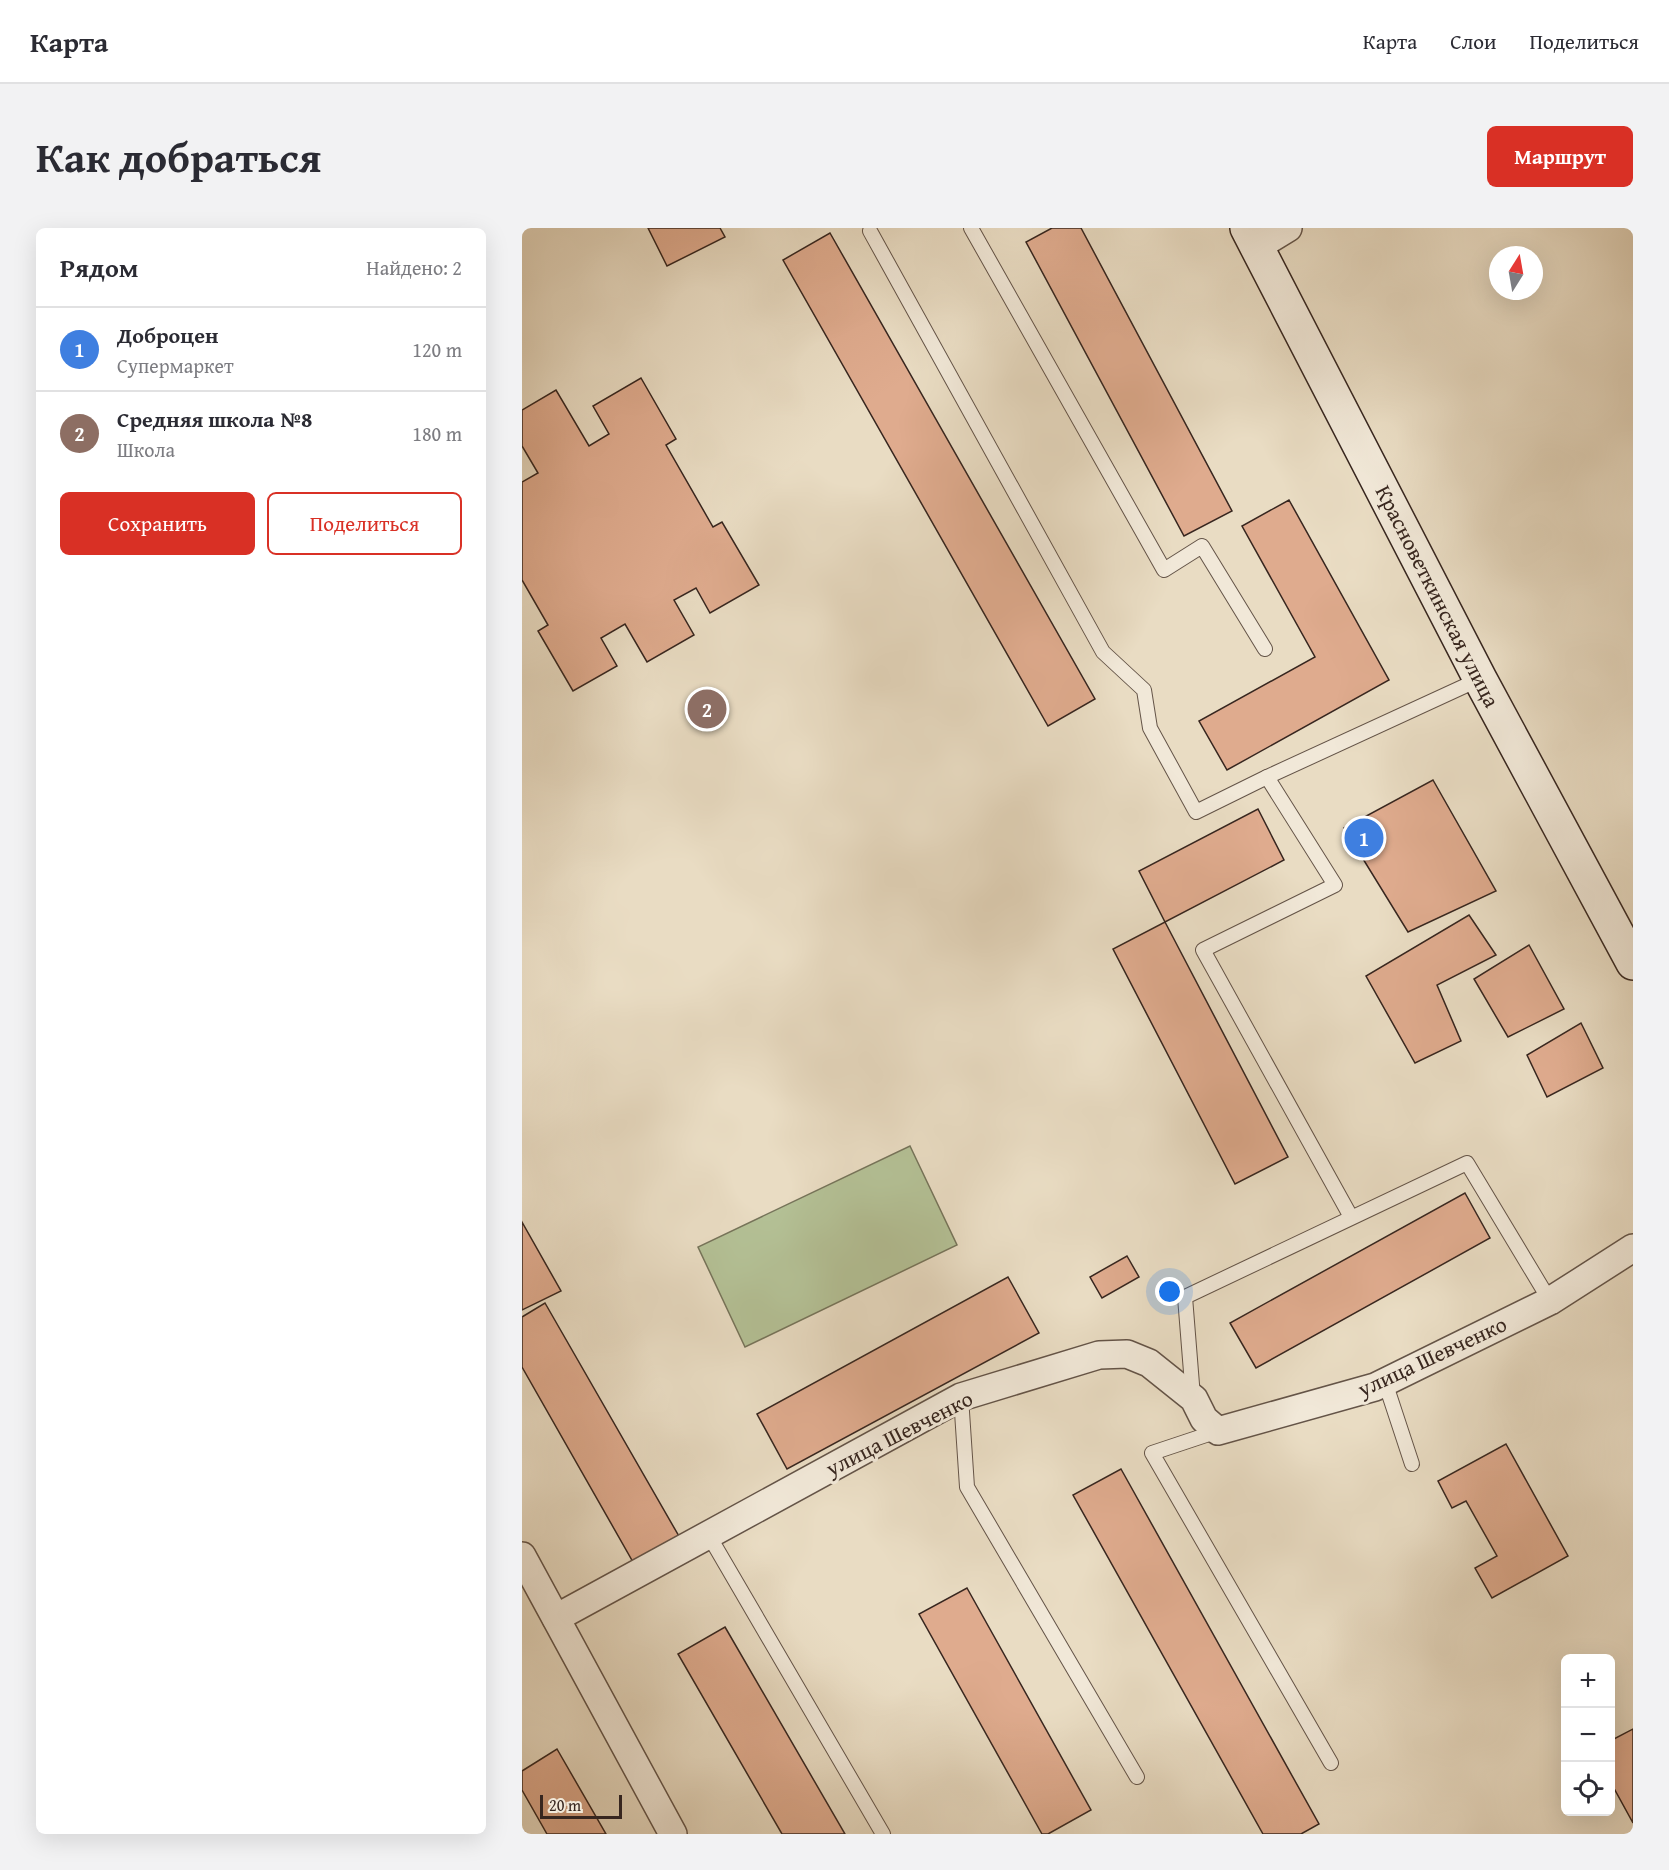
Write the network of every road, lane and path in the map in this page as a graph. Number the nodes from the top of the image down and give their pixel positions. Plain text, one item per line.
1 (971, 228) edge
2 (1288, 228) edge
3 (870, 231) dead end
4 (1252, 237) edge
5 (1265, 649) dead end
6 (1480, 679) junction
7 (1267, 777) junction
8 (1633, 963) edge
9 (1351, 1216) junction
10 (1633, 1248) edge
11 (1550, 1301) junction
12 (1385, 1382) junction
13 (961, 1397) junction
14 (1194, 1399) junction
15 (1218, 1431) junction
16 (1412, 1464) dead end
17 (708, 1534) junction
18 (522, 1556) edge
19 (556, 1618) junction
20 (1331, 1763) dead end
21 (1137, 1778) dead end
22 (673, 1834) edge
23 (883, 1834) edge

1 - 5 lane
2 - 4 street
3 - 7 lane
4 - 6 main road, Красноветкинская улица
6 - 7 lane
6 - 8 main road, Красноветкинская улица
7 - 9 lane
9 - 11 lane
9 - 14 lane
10 - 11 street, улица Шевченко
11 - 12 street, улица Шевченко
12 - 15 street, улица Шевченко
12 - 16 lane
13 - 14 street, улица Шевченко
13 - 17 street, улица Шевченко
13 - 21 lane
14 - 15 street, улица Шевченко
15 - 20 lane
17 - 19 street, улица Шевченко
17 - 23 lane
18 - 19 street
19 - 22 street

